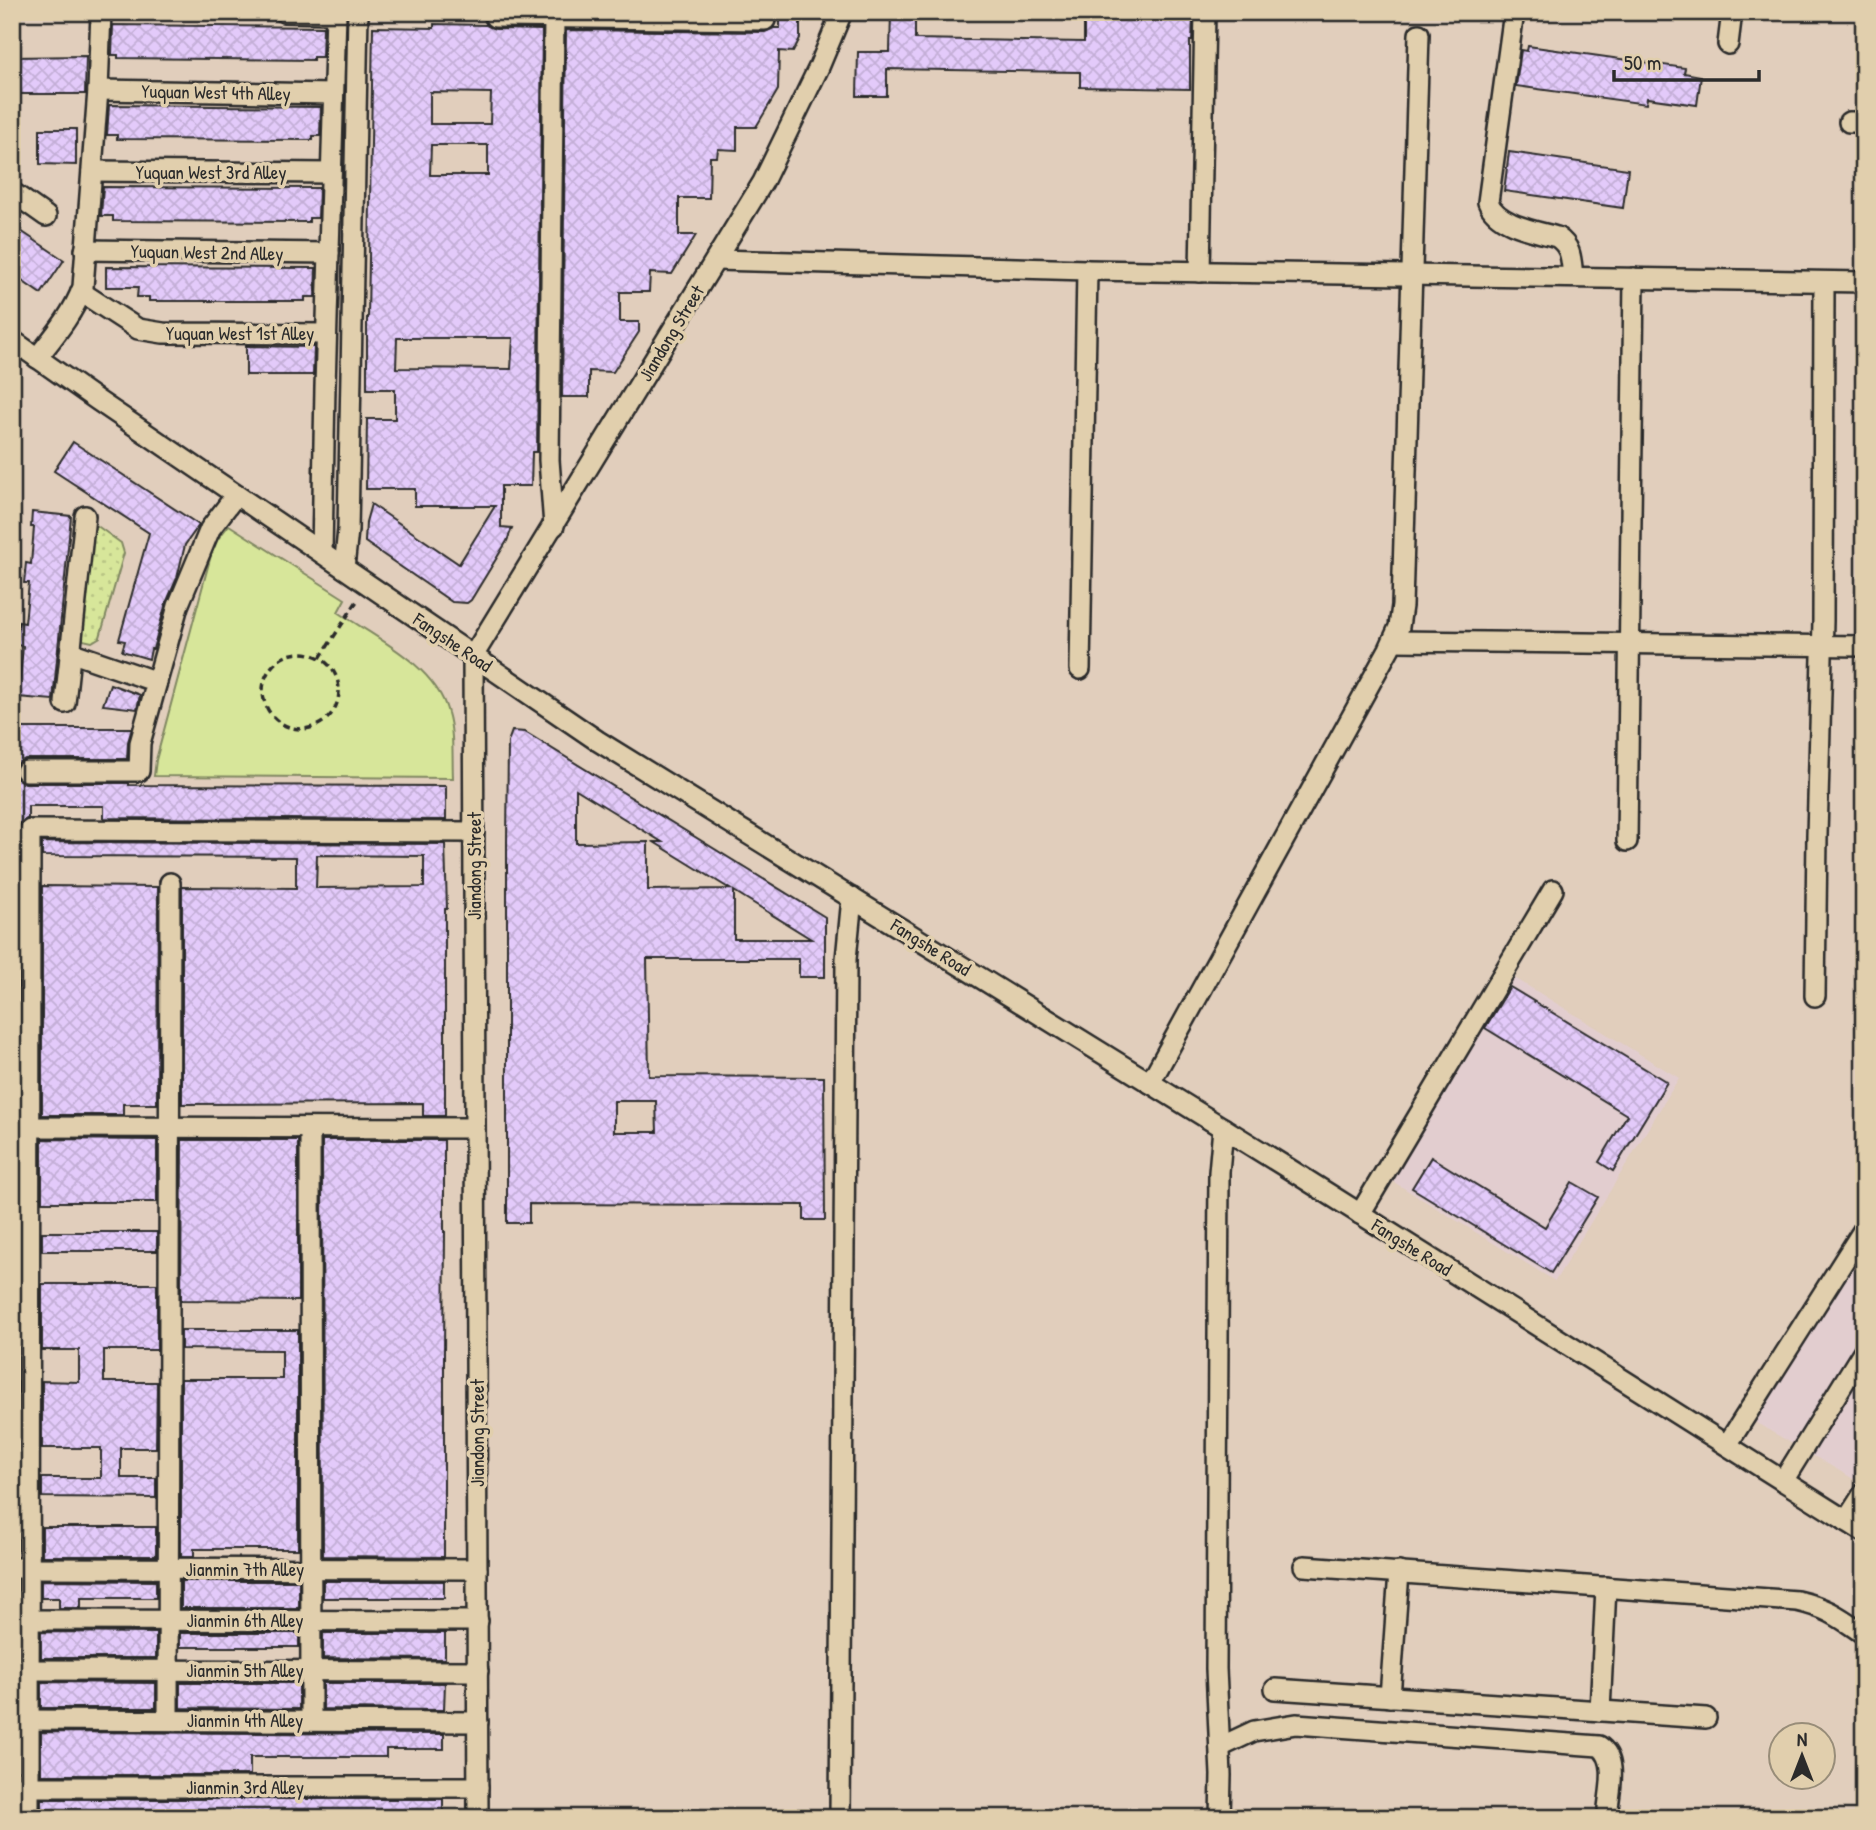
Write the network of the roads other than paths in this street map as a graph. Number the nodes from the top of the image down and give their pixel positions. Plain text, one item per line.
1 (101, 12) edge
2 (284, 12) edge
3 (358, 12) edge
4 (842, 12) edge
5 (1205, 12) edge
6 (1514, 12) edge
7 (1732, 12) edge
8 (336, 13) edge
9 (495, 17) dead end
10 (554, 18) junction
11 (765, 20) dead end
12 (1419, 34) dead end
13 (1728, 44) dead end
14 (98, 90) junction
15 (333, 94) junction
16 (92, 171) junction
17 (331, 173) junction
18 (12, 192) edge
19 (46, 216) dead end
20 (85, 250) junction
21 (329, 253) junction
22 (716, 260) junction
23 (1087, 270) junction
24 (1200, 272) junction
25 (1412, 275) junction
26 (1573, 277) junction
27 (1634, 278) junction
28 (1824, 282) junction
29 (1864, 282) edge
30 (81, 292) junction
31 (326, 334) junction
32 (12, 340) edge
33 (37, 358) junction
34 (236, 495) junction
35 (85, 516) dead end
36 (554, 526) junction
37 (322, 553) junction
38 (344, 568) junction
39 (1393, 641) junction
40 (1629, 643) junction
41 (1822, 646) junction
42 (1864, 646) edge
43 (70, 652) junction
44 (473, 656) junction
45 (1080, 669) dead end
46 (157, 682) junction
47 (65, 703) dead end
48 (26, 771) dead end
49 (474, 832) junction
50 (1626, 841) dead end
51 (170, 883) dead end
52 (1553, 890) dead end
53 (852, 898) junction
54 (1815, 996) dead end
55 (1150, 1083) junction
56 (21, 1127) edge
57 (169, 1128) junction
58 (310, 1128) junction
59 (475, 1128) junction
60 (1223, 1128) junction
61 (1360, 1214) junction
62 (1864, 1229) edge
63 (1864, 1350) edge
64 (1727, 1446) junction
65 (1783, 1481) junction
66 (1864, 1493) edge
67 (1846, 1521) junction
68 (1864, 1532) edge
69 (1304, 1566) dead end
70 (21, 1568) edge
71 (168, 1569) junction
72 (311, 1569) junction
73 (477, 1569) junction
74 (1399, 1572) junction
75 (1606, 1587) junction
76 (21, 1620) edge
77 (168, 1620) junction
78 (311, 1621) junction
79 (478, 1621) junction
80 (1864, 1634) edge
81 (21, 1670) edge
82 (168, 1670) junction
83 (311, 1671) junction
84 (478, 1671) junction
85 (1275, 1689) dead end
86 (1390, 1697) junction
87 (1600, 1711) junction
88 (1706, 1718) dead end
89 (21, 1720) edge
90 (168, 1720) junction
91 (311, 1720) junction
92 (478, 1722) junction
93 (1220, 1747) junction
94 (21, 1787) edge
95 (478, 1787) junction
96 (1608, 1808) dead end
97 (29, 1818) edge
98 (478, 1818) edge
99 (840, 1818) edge
100 (1220, 1818) edge

1 - 14 street
2 - 8 street
3 - 38 street
4 - 22 street, Jiandong Street
5 - 24 street
6 - 26 street
7 - 13 street
8 - 15 street
9 - 10 street
10 - 11 street
10 - 36 street
12 - 25 street
14 - 15 street, Yuquan West 4th Alley
14 - 16 street
15 - 17 street
16 - 17 street, Yuquan West 3rd Alley
16 - 20 street
17 - 21 street
18 - 19 street
20 - 21 street, Yuquan West 2nd Alley
20 - 30 street
21 - 31 street
22 - 23 street
22 - 36 street, Jiandong Street
23 - 24 street
23 - 45 street
24 - 25 street
25 - 26 street
25 - 39 street
26 - 27 street
27 - 28 street
27 - 40 street
28 - 29 street
28 - 41 street
30 - 31 street, Yuquan West 1st Alley
30 - 33 street
31 - 37 street
32 - 33 street, Fangshe Road
33 - 34 street, Fangshe Road
34 - 37 street, Fangshe Road
34 - 46 street
35 - 43 street
36 - 44 street, Jiandong Street
37 - 38 street, Fangshe Road
38 - 44 street, Fangshe Road
39 - 40 street
39 - 55 street
40 - 41 street
40 - 50 street
41 - 42 street
41 - 54 street
43 - 46 street
43 - 47 street
44 - 49 street, Jiandong Street
44 - 53 street, Fangshe Road
46 - 48 street
49 - 56 street
49 - 59 street, Jiandong Street
51 - 57 street
52 - 61 street
53 - 55 street, Fangshe Road
53 - 99 street
55 - 60 street, Fangshe Road
56 - 57 street
56 - 70 street
57 - 58 street
57 - 71 street
58 - 59 street
58 - 72 street
59 - 73 street, Jiandong Street
60 - 61 street, Fangshe Road
60 - 93 street
61 - 64 street, Fangshe Road
62 - 64 street
63 - 65 street
64 - 65 street, Fangshe Road
65 - 67 street, Fangshe Road
66 - 67 street
67 - 68 street, Fangshe Road
69 - 74 street
70 - 71 street, Jianmin 7th Alley
70 - 76 street
71 - 72 street, Jianmin 7th Alley
71 - 77 street
72 - 73 street, Jianmin 7th Alley
72 - 78 street
73 - 79 street, Jiandong Street
74 - 75 street
74 - 86 street
75 - 80 street
75 - 87 street
76 - 77 street, Jianmin 6th Alley
76 - 81 street
77 - 78 street, Jianmin 6th Alley
77 - 82 street
78 - 79 street, Jianmin 6th Alley
78 - 83 street
79 - 84 street, Jiandong Street
81 - 82 street, Jianmin 5th Alley
81 - 89 street
82 - 83 street, Jianmin 5th Alley
82 - 90 street
83 - 84 street, Jianmin 5th Alley
83 - 91 street
84 - 92 street, Jiandong Street
85 - 86 street
86 - 87 street
87 - 88 street
89 - 90 street, Jianmin 4th Alley
89 - 94 street
90 - 91 street, Jianmin 4th Alley
91 - 92 street, Jianmin 4th Alley
92 - 95 street, Jiandong Street
93 - 96 street
93 - 100 street
94 - 95 street, Jianmin 3rd Alley
94 - 97 street
95 - 98 street, Jiandong Street

